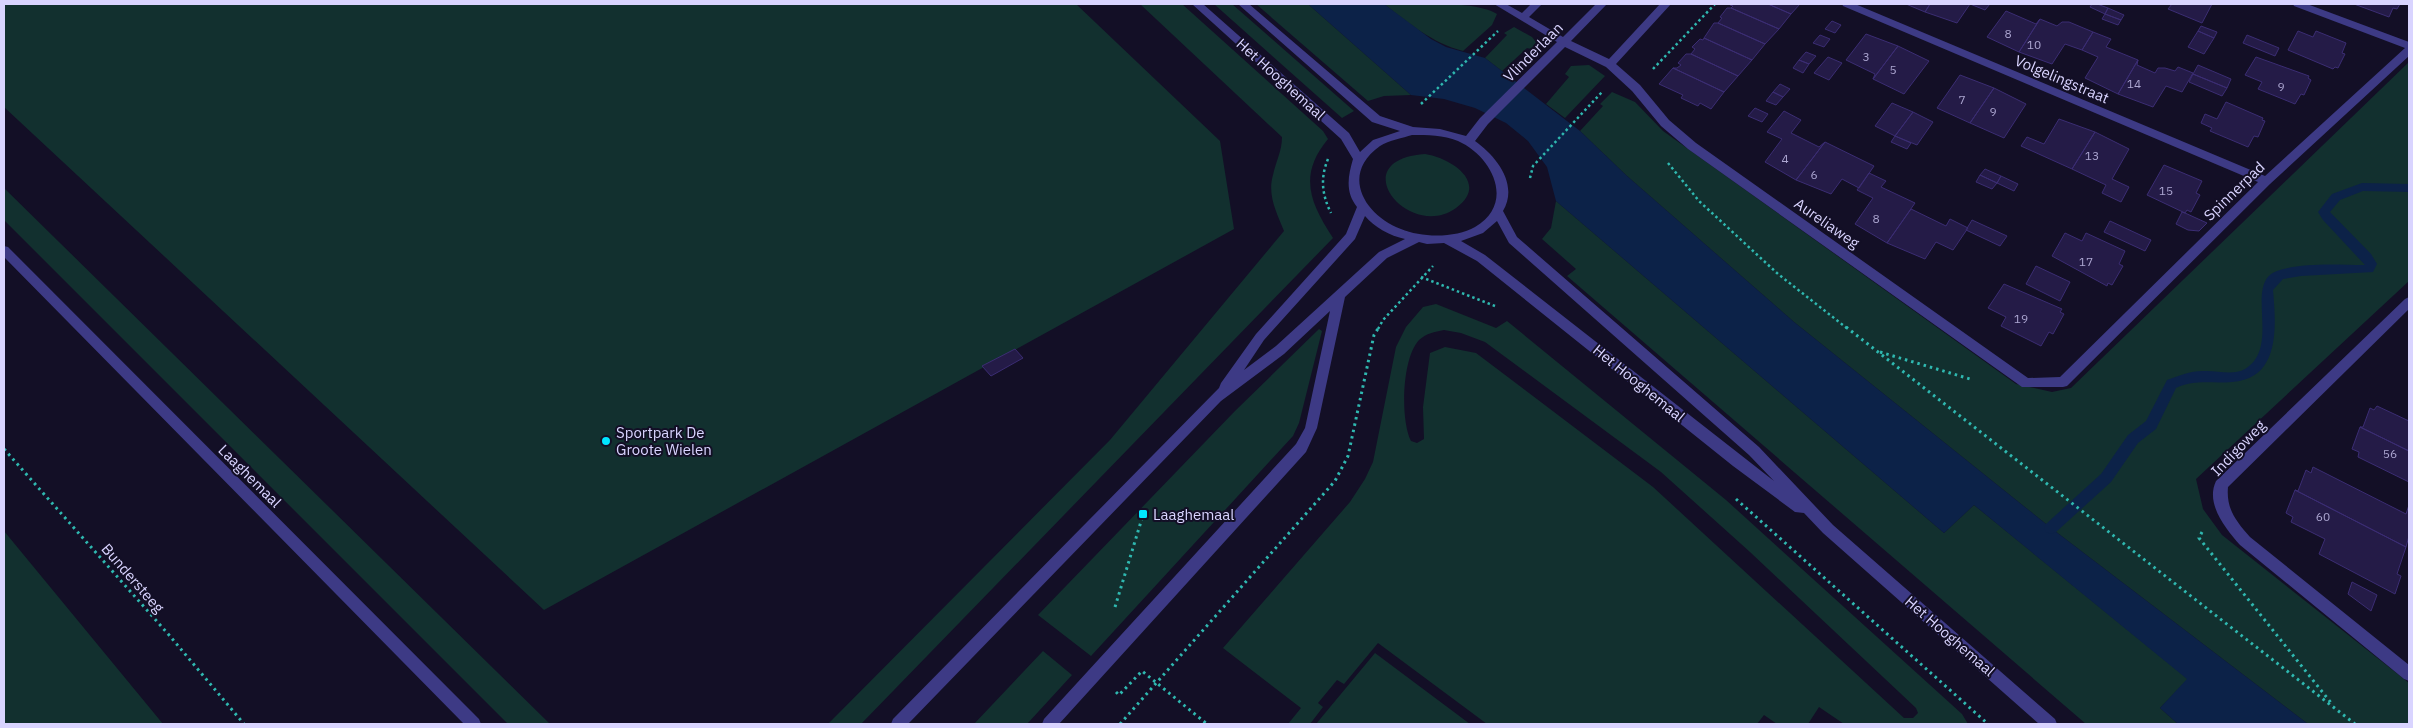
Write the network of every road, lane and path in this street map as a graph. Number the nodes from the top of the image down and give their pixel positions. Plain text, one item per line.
1 (1197, 4) edge
2 (1243, 4) edge
3 (1499, 4) edge
4 (1537, 4) edge
5 (1602, 4) edge
6 (1666, 4) edge
7 (1714, 4) edge
8 (1847, 4) edge
9 (2298, 4) edge
10 (1522, 18) junction
11 (1499, 30) dead end
12 (1564, 42) junction
13 (2409, 48) edge
14 (1610, 64) junction
15 (1636, 88) junction
16 (1596, 99) dead end
17 (1423, 103) dead end
18 (1412, 131) junction
19 (1345, 136) junction
20 (1468, 142) junction
21 (1662, 156) dead end
22 (1358, 159) junction
23 (1526, 174) dead end
24 (2266, 181) junction
25 (1362, 208) junction
26 (1498, 212) junction
27 (1351, 236) junction
28 (1415, 239) junction
29 (1448, 240) junction
30 (4, 250) edge
31 (1383, 255) junction
32 (1433, 265) dead end
33 (1421, 277) dead end
34 (1340, 294) junction
35 (2409, 302) edge
36 (1502, 310) dead end
37 (1877, 351) junction
38 (2084, 359) joint
39 (1971, 379) dead end
40 (1217, 397) junction
41 (4, 449) edge
42 (1736, 498) dead end
43 (2219, 502) junction
44 (1828, 529) junction
45 (2409, 674) edge
46 (2335, 708) junction
47 (244, 724) edge
48 (474, 724) edge
49 (898, 724) edge
50 (1049, 724) edge
51 (1988, 724) edge
52 (2050, 724) edge
53 (2355, 724) edge

1 - 19 street, Het Hooghemaal
2 - 18 street, Het Hooghemaal
3 - 10 street, Aureliaweg
4 - 10 street, Vlinderlaan
5 - 12 street, Vlinderlaan
6 - 14 street
7 - 15 path
8 - 24 street, Volgelingstraat
9 - 13 street
10 - 12 street, Aureliaweg
11 - 17 path
12 - 14 street, Aureliaweg
12 - 20 street, Vlinderlaan
13 - 24 street, Spinnerpad
14 - 15 street, Aureliaweg
15 - 38 street, Aureliaweg
16 - 23 path
18 - 20 street
18 - 22 street
19 - 22 street, Het Hooghemaal
19 - 27 path
20 - 26 street
21 - 37 path
22 - 25 street
24 - 38 street, Spinnerpad
25 - 27 street
25 - 28 street
26 - 29 street
26 - 44 street, Het Hooghemaal
27 - 40 street
28 - 29 street
28 - 31 street
29 - 44 street, Het Hooghemaal
30 - 48 street, Laaghemaal
31 - 32 path
31 - 34 street
33 - 36 path
34 - 40 street
34 - 50 street
35 - 43 street, Indigoweg
37 - 39 path
37 - 46 path
40 - 49 street
41 - 47 path, Bundersteeg
42 - 51 path
43 - 45 street, Indigoweg
43 - 46 path
44 - 52 street, Het Hooghemaal
46 - 53 path

